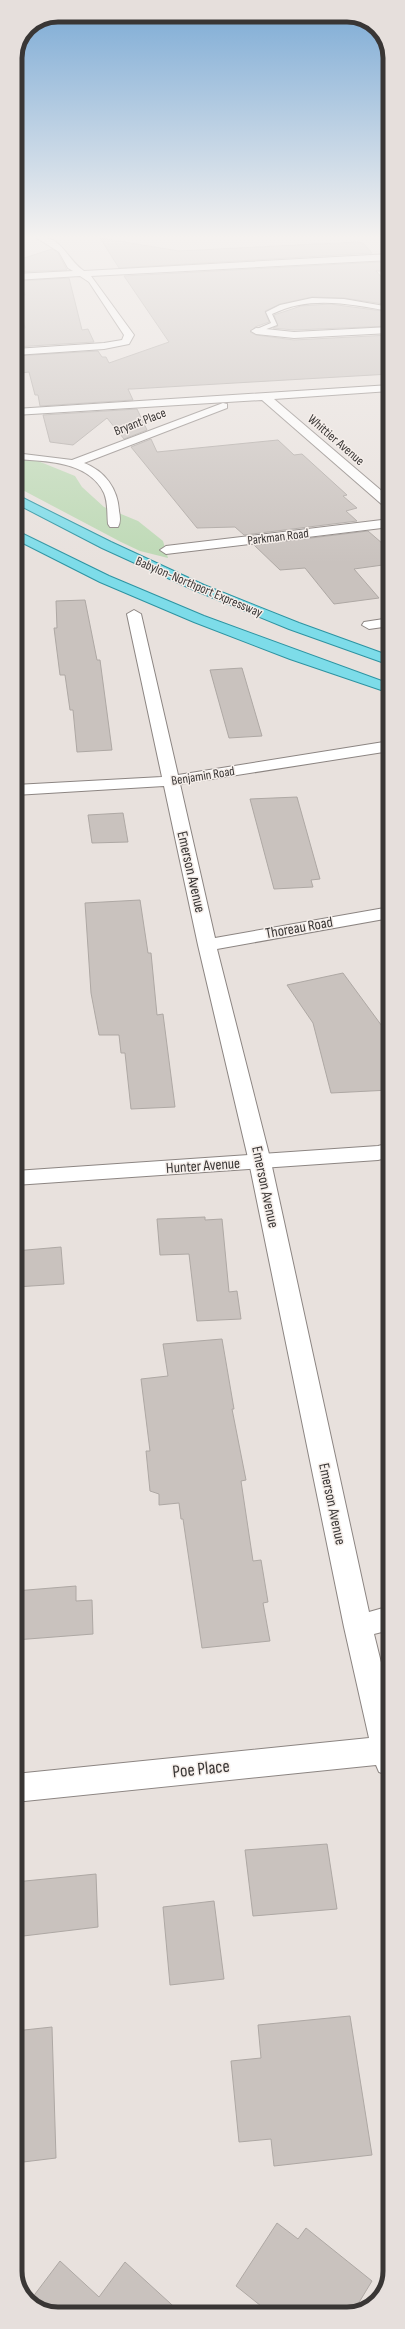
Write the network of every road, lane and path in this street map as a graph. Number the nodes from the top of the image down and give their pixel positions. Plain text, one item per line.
1 (94, 347) edge
2 (22, 352) edge
3 (383, 388) edge
4 (264, 396) junction
5 (22, 412) edge
6 (22, 457) edge
7 (72, 464) junction
8 (383, 499) edge
9 (22, 502) edge
10 (114, 524) dead end
11 (383, 524) edge
12 (22, 537) edge
13 (166, 550) dead end
14 (134, 614) dead end
15 (383, 623) edge
16 (369, 625) dead end
17 (383, 658) edge
18 (383, 686) edge
19 (383, 747) edge
20 (170, 781) junction
21 (22, 790) edge
22 (383, 913) edge
23 (208, 945) junction
24 (383, 1152) edge
25 (260, 1162) junction
26 (22, 1178) edge
27 (383, 1620) edge
28 (358, 1627) junction
29 (383, 1731) edge
30 (383, 1757) edge
31 (22, 1787) edge

1 - 2 street
3 - 4 street
4 - 5 street
4 - 7 street, Bryant Place
4 - 8 street, Whittier Avenue
6 - 7 street, Bryant Place
7 - 10 street, Bryant Place
9 - 17 main road, Babylon-Northport Expressway
11 - 13 street, Parkman Road
12 - 18 main road, Babylon-Northport Expressway
14 - 20 street, Emerson Avenue
15 - 16 street
19 - 20 street, Benjamin Road
20 - 21 street, Benjamin Road
20 - 23 street, Emerson Avenue
22 - 23 street, Thoreau Road
23 - 25 street, Emerson Avenue
24 - 25 street, Hunter Avenue
25 - 26 street, Hunter Avenue
25 - 28 street, Emerson Avenue
27 - 28 street
28 - 29 street, Emerson Avenue
30 - 31 street, Poe Place

